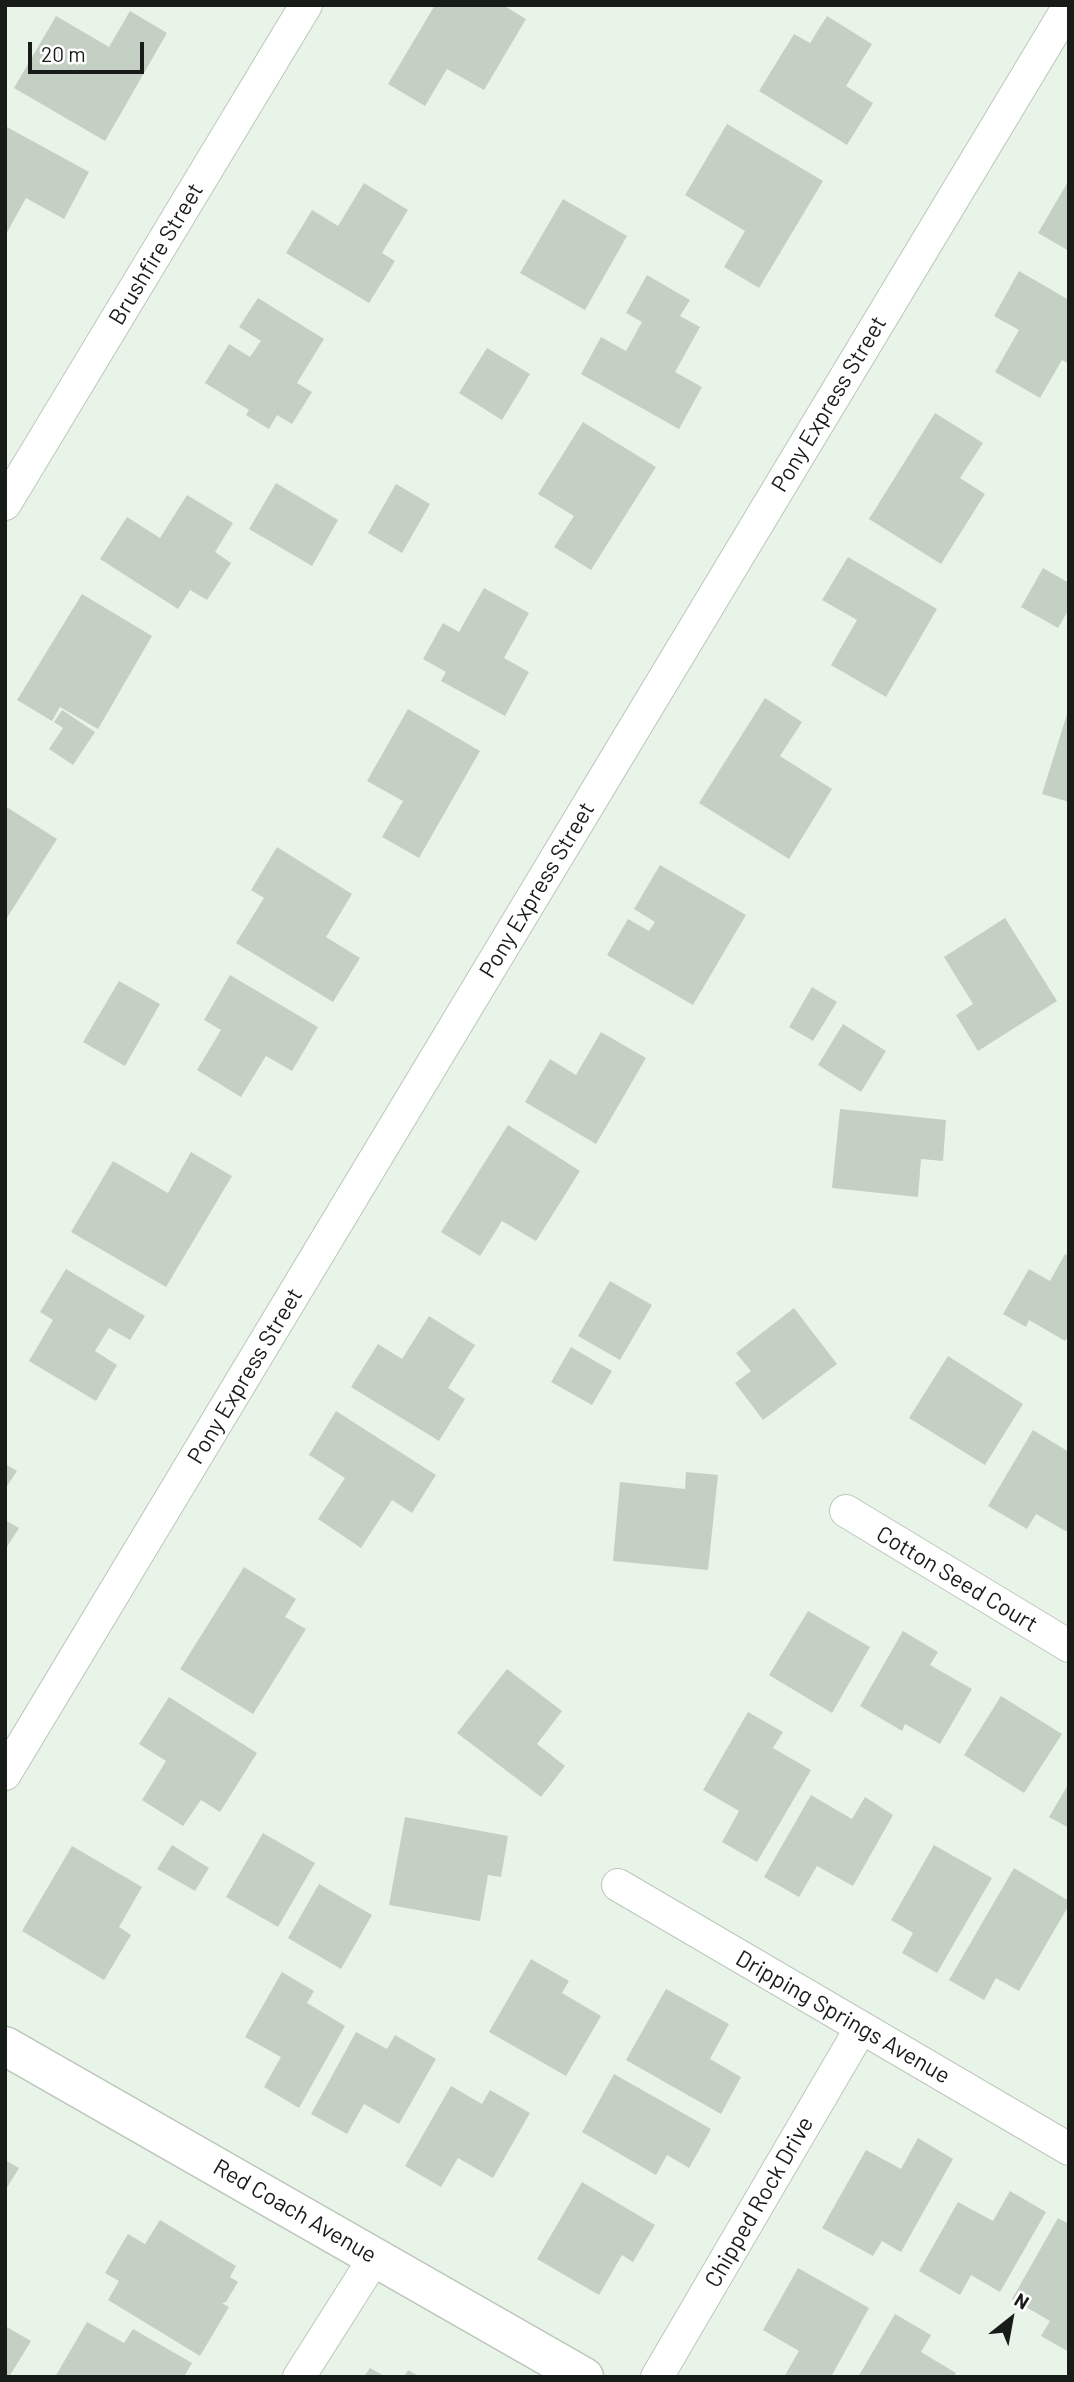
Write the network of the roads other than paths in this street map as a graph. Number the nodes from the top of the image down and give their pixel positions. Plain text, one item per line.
1 (306, 5) edge
2 (1069, 6) edge
3 (5, 504) edge
4 (846, 1511) dead end
5 (1069, 1646) edge
6 (5, 1774) edge
7 (618, 1885) dead end
8 (861, 2028) junction
9 (5, 2046) edge
10 (1069, 2149) edge
11 (375, 2257) junction
12 (299, 2377) edge
13 (584, 2377) edge
14 (657, 2377) edge

1 - 3 street, Brushfire Street
2 - 6 street, Pony Express Street
4 - 5 street, Cotton Seed Court
7 - 8 street, Dripping Springs Avenue
8 - 10 street, Dripping Springs Avenue
8 - 14 street, Chipped Rock Drive
9 - 11 street, Red Coach Avenue
11 - 12 street
11 - 13 street, Red Coach Avenue

